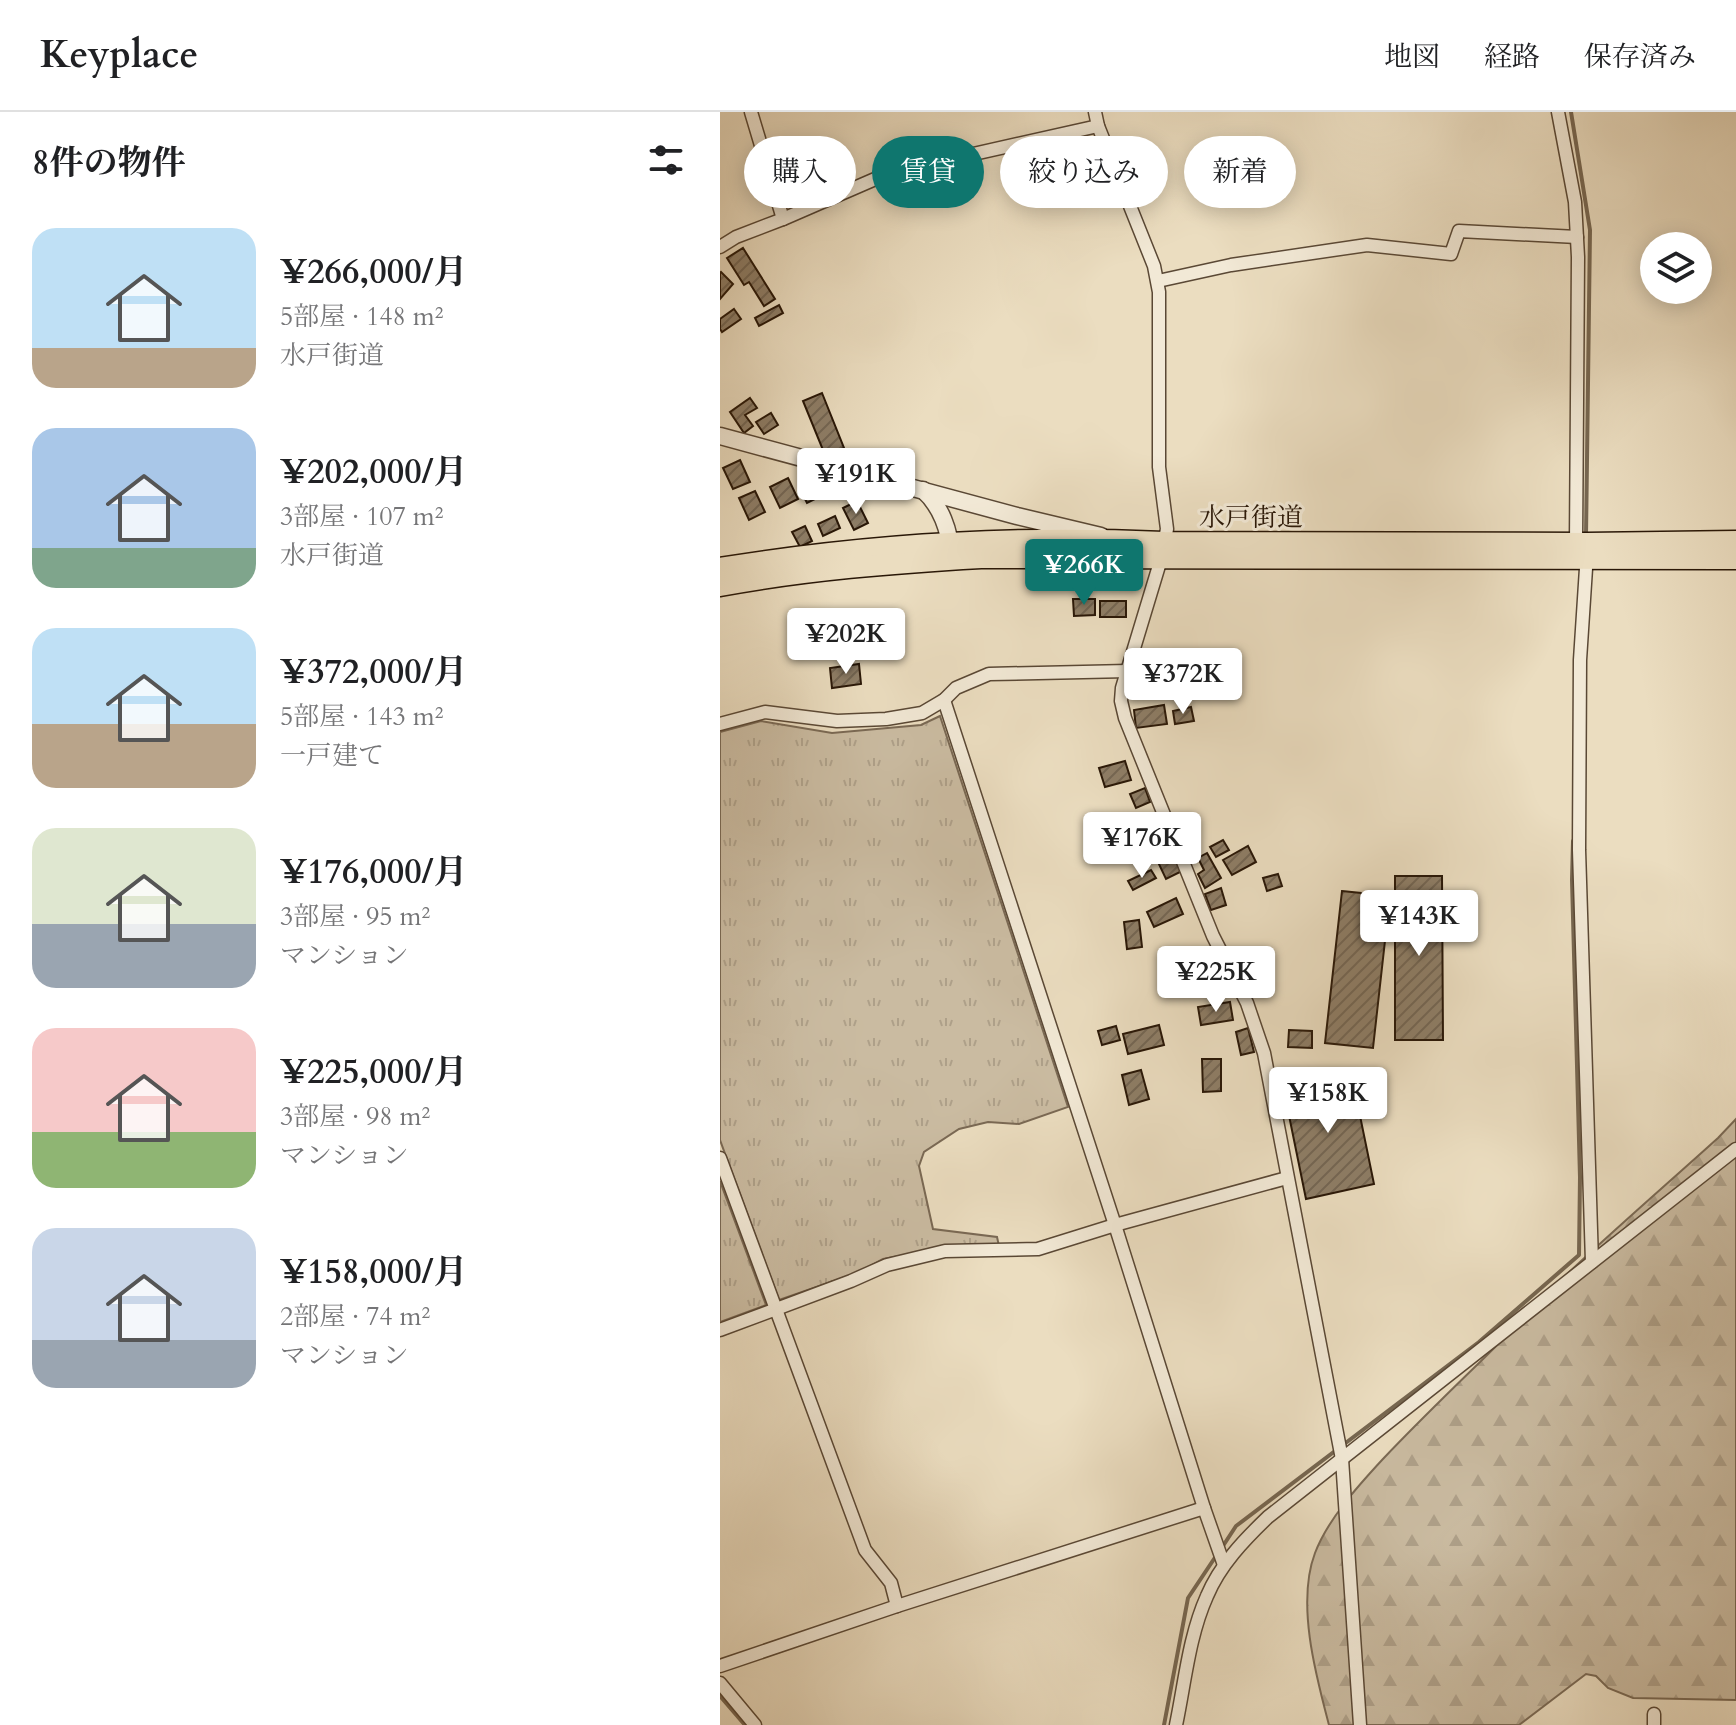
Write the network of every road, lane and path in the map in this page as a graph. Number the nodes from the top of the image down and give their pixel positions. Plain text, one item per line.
1 (751, 112) edge
2 (1095, 112) edge
3 (1558, 112) edge
4 (1098, 126) junction
5 (783, 219) junction
6 (1577, 237) junction
7 (720, 247) edge
8 (1158, 281) junction
9 (720, 436) edge
10 (922, 489) junction
11 (1114, 540) junction
12 (1736, 541) edge
13 (1583, 548) junction
14 (951, 551) junction
15 (1163, 551) junction
16 (1736, 559) edge
17 (720, 568) edge
18 (720, 586) edge
19 (1128, 671) junction
20 (944, 700) junction
21 (720, 724) edge
22 (1736, 1149) edge
23 (720, 1158) edge
24 (1287, 1178) junction
25 (1115, 1225) junction
26 (1592, 1262) junction
27 (775, 1309) junction
28 (720, 1330) edge
29 (1342, 1459) junction
30 (1204, 1508) junction
31 (1224, 1565) junction
32 (897, 1606) junction
33 (720, 1666) edge
34 (720, 1683) edge
35 (755, 1725) edge
36 (1176, 1725) edge
37 (1360, 1725) edge

1 - 5 street
2 - 4 street
3 - 6 street
4 - 5 street
4 - 8 street
5 - 7 street
6 - 8 street
6 - 13 street
8 - 15 street
9 - 10 street
10 - 11 street
10 - 14 street
11 - 14 highway, 水戸街道
11 - 15 highway, 水戸街道
12 - 13 highway, 水戸街道
13 - 15 highway, 水戸街道
13 - 16 highway, 水戸街道
13 - 26 street
14 - 15 highway, 水戸街道
14 - 17 highway, 水戸街道
14 - 18 highway, 水戸街道
15 - 19 street
19 - 20 street
19 - 24 street
20 - 21 street
20 - 25 street
22 - 26 street
23 - 27 street
24 - 25 street
24 - 29 street
25 - 27 street
25 - 30 street
26 - 29 street
27 - 28 street
27 - 32 street
29 - 31 street
29 - 37 street
30 - 31 street
30 - 32 street
31 - 36 street
32 - 33 street
34 - 35 street

